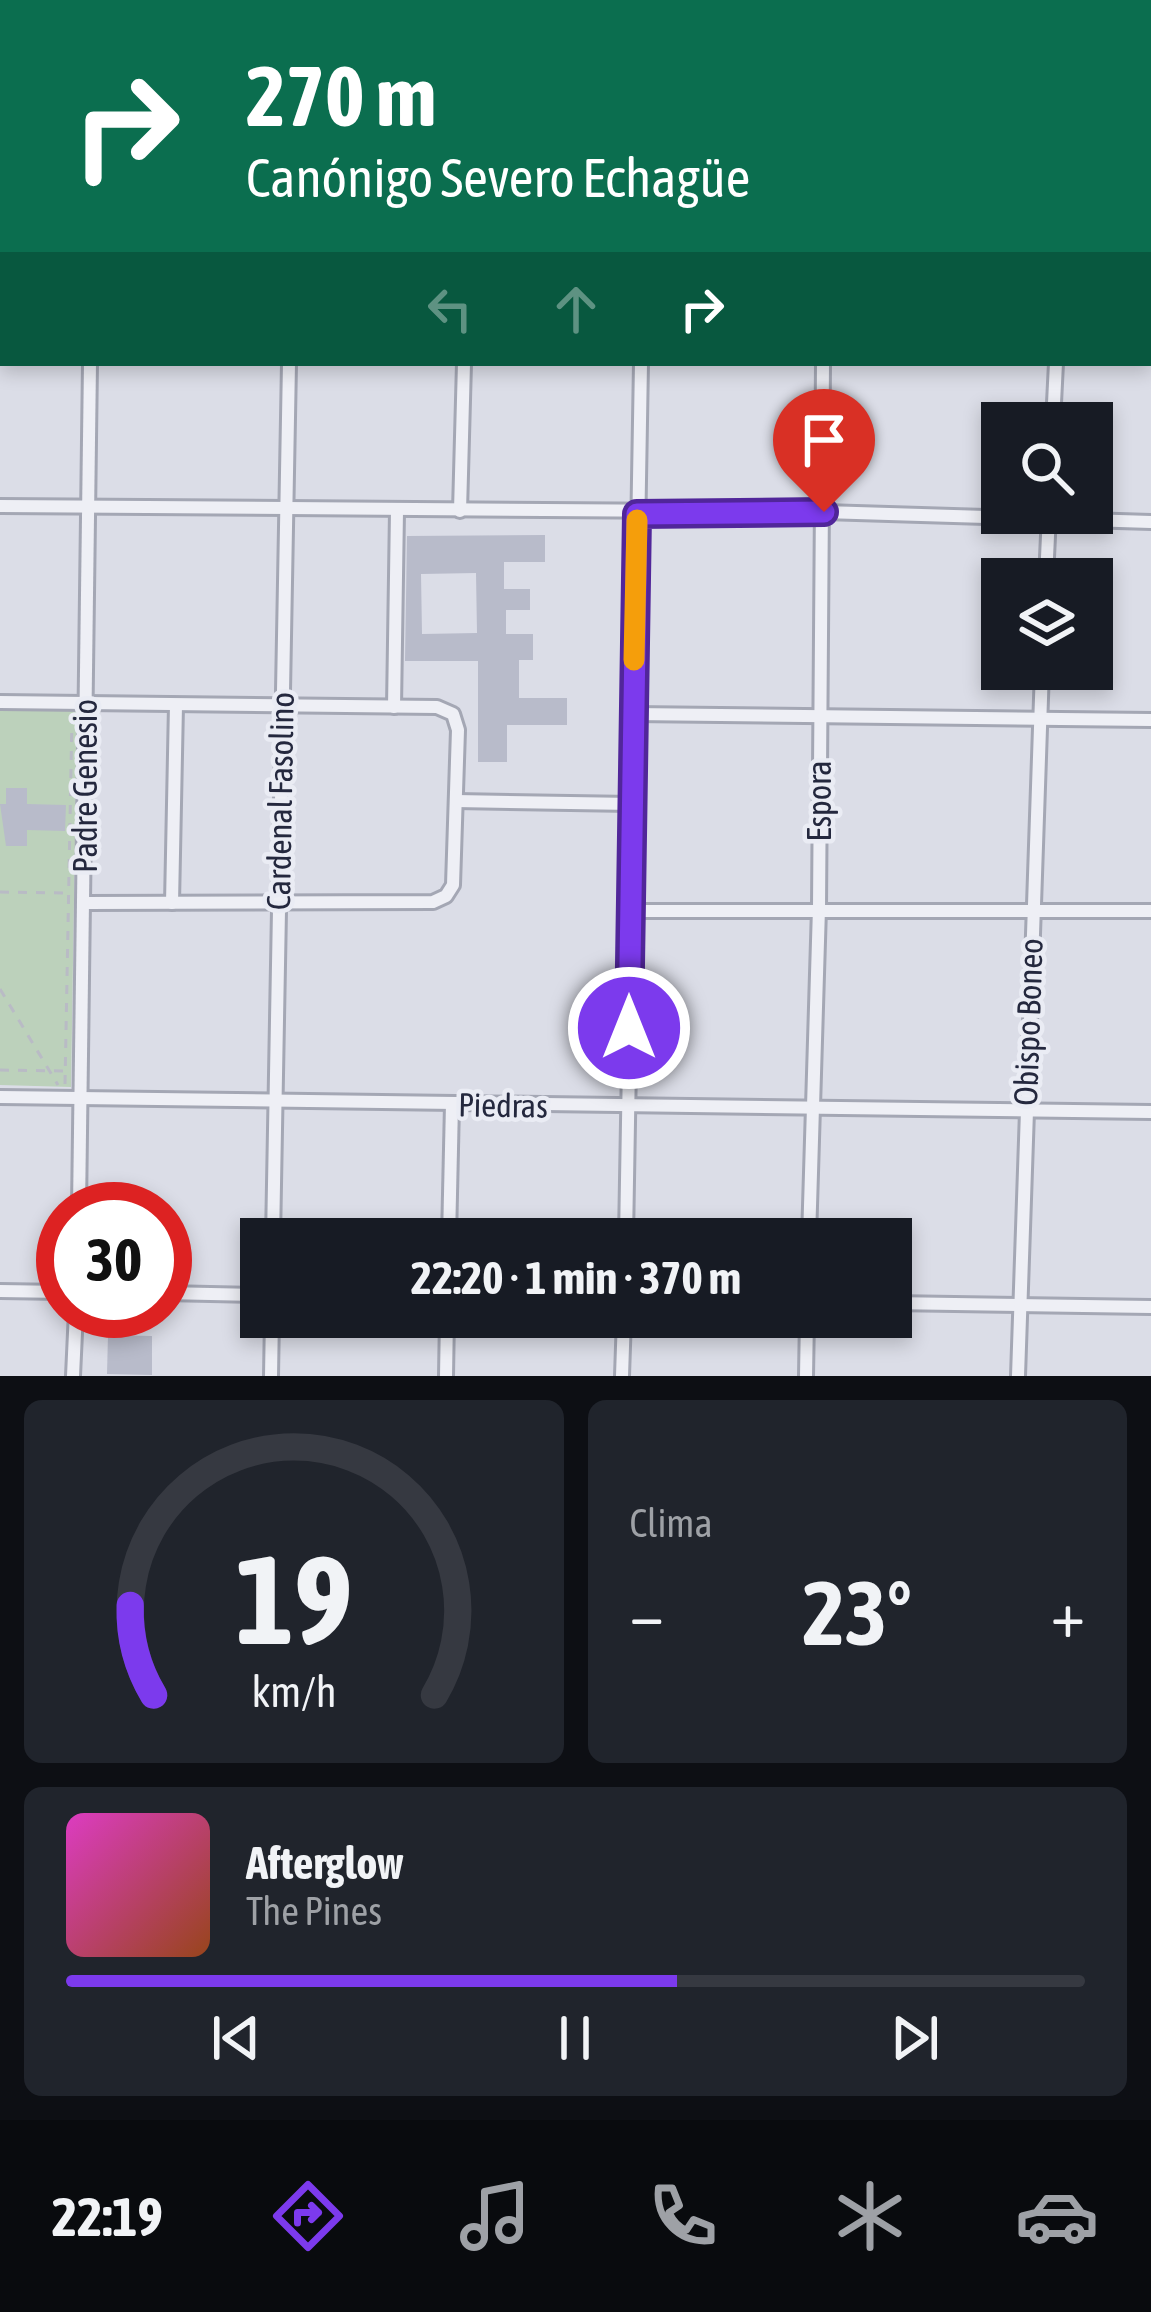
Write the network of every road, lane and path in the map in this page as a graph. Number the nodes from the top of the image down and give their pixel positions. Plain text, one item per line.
1 (90, 366) edge
2 (289, 366) edge
3 (464, 366) edge
4 (641, 366) edge
5 (823, 366) edge
6 (1056, 366) edge
7 (1054, 402) edge
8 (0, 506) edge
9 (88, 507) junction
10 (286, 511) junction
11 (397, 511) junction
12 (460, 511) junction
13 (824, 512) junction
14 (637, 514) junction
15 (981, 515) edge
16 (1113, 520) edge
17 (1151, 523) edge
18 (1041, 690) edge
19 (0, 702) edge
20 (84, 704) junction
21 (176, 705) junction
22 (281, 706) junction
23 (394, 707) junction
24 (72, 714) dead end
25 (633, 714) junction
26 (820, 715) junction
27 (1151, 720) edge
28 (1040, 722) junction
29 (456, 801) junction
30 (632, 804) junction
31 (0, 892) edge
32 (68, 892) junction
33 (278, 902) junction
34 (86, 903) junction
35 (172, 903) junction
36 (818, 908) junction
37 (1031, 910) junction
38 (630, 911) junction
39 (1151, 911) edge
40 (0, 989) edge
41 (0, 1070) edge
42 (50, 1071) junction
43 (65, 1071) junction
44 (82, 1072) junction
45 (64, 1092) junction
46 (0, 1096) edge
47 (81, 1098) junction
48 (275, 1102) junction
49 (452, 1105) junction
50 (629, 1106) junction
51 (813, 1108) junction
52 (1026, 1111) junction
53 (1151, 1112) edge
54 (79, 1182) edge
55 (273, 1218) edge
56 (449, 1218) edge
57 (626, 1218) edge
58 (810, 1218) edge
59 (0, 1291) edge
60 (36, 1292) edge
61 (192, 1293) edge
62 (240, 1294) edge
63 (912, 1303) edge
64 (1018, 1305) junction
65 (1151, 1307) edge
66 (75, 1338) edge
67 (272, 1338) edge
68 (447, 1338) edge
69 (623, 1338) edge
70 (807, 1338) edge
71 (73, 1376) edge
72 (271, 1376) edge
73 (446, 1376) edge
74 (622, 1376) edge
75 (806, 1376) edge
76 (1018, 1376) edge

1 - 9 street, Padre Genesio
2 - 10 street, Cardenal Fasolino
3 - 12 street
4 - 14 street
5 - 13 street, Espora
6 - 7 street
8 - 9 street
9 - 10 street
9 - 20 street, Padre Genesio
10 - 11 street
10 - 22 street, Cardenal Fasolino
11 - 12 street
11 - 23 street
12 - 14 street
13 - 14 street
13 - 15 street
13 - 26 street, Espora
14 - 25 street
16 - 17 street
18 - 28 street, Obispo Boneo
19 - 20 street
20 - 21 street
20 - 34 street, Padre Genesio
21 - 22 street
21 - 35 street
22 - 23 street
22 - 33 street, Cardenal Fasolino
23 - 29 street
24 - 32 path
25 - 26 street
25 - 30 street
26 - 28 street
26 - 36 street, Espora
27 - 28 street
28 - 37 street, Obispo Boneo
29 - 30 street
29 - 33 street
30 - 38 street
31 - 32 path
32 - 43 path
33 - 35 street
33 - 48 street, Cardenal Fasolino
34 - 35 street
34 - 44 street, Padre Genesio
36 - 37 street
36 - 38 street
36 - 51 street, Espora
37 - 39 street
37 - 52 street, Obispo Boneo
38 - 50 street
40 - 42 path
41 - 42 path
42 - 43 path
42 - 45 path
43 - 44 path
43 - 45 path
44 - 47 street, Padre Genesio
45 - 46 street, Piedras
45 - 47 street, Piedras
47 - 48 street, Piedras
47 - 54 street, Padre Genesio
48 - 49 street, Piedras
48 - 55 street, Cardenal Fasolino
49 - 50 street, Piedras
49 - 56 street
50 - 51 street, Piedras
50 - 57 street
51 - 52 street, Piedras
51 - 58 street, Espora
52 - 53 street, Piedras
52 - 64 street, Obispo Boneo
59 - 60 street
61 - 62 street
63 - 64 street
64 - 65 street
64 - 76 street, Obispo Boneo
66 - 71 street
67 - 72 street
68 - 73 street
69 - 74 street
70 - 75 street

